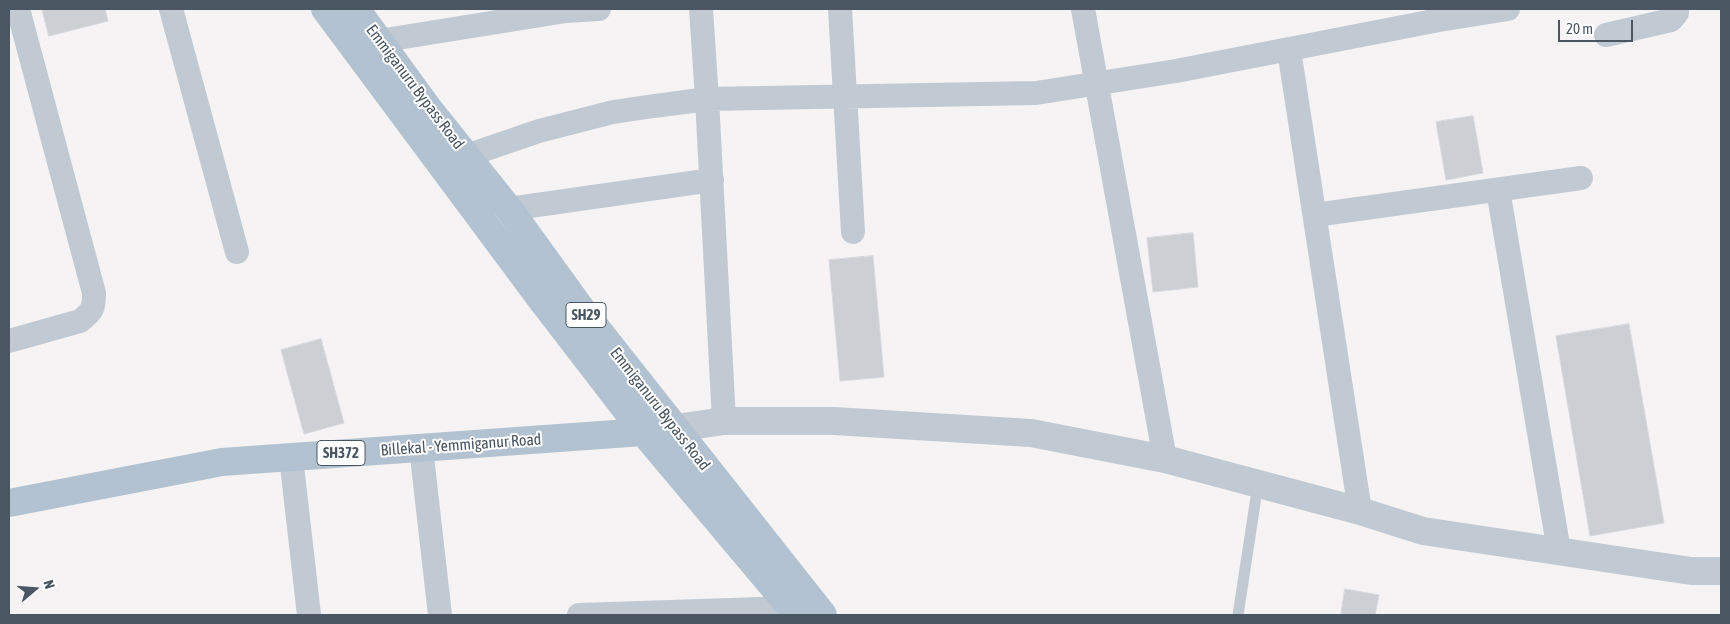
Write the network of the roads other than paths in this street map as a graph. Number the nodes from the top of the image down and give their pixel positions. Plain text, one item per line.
1 (18, 9) edge
2 (171, 9) edge
3 (325, 9) edge
4 (356, 9) edge
5 (599, 9) edge
6 (701, 9) edge
7 (840, 9) edge
8 (1083, 9) edge
9 (1508, 9) edge
10 (1677, 9) edge
11 (566, 10) edge
12 (1438, 15) edge
13 (445, 19) edge
14 (1606, 35) dead end
15 (380, 41) junction
16 (1289, 50) junction
17 (1096, 84) junction
18 (846, 95) junction
19 (708, 99) junction
20 (466, 156) junction
21 (1581, 178) dead end
22 (712, 180) junction
23 (1498, 190) junction
24 (509, 209) junction
25 (1315, 215) junction
26 (853, 232) dead end
27 (237, 252) dead end
28 (9, 341) edge
29 (724, 420) junction
30 (676, 428) junction
31 (644, 433) junction
32 (421, 448) junction
33 (290, 457) junction
34 (1164, 459) junction
35 (1258, 484) junction
36 (9, 503) edge
37 (1360, 511) junction
38 (1559, 551) junction
39 (1721, 571) edge
40 (794, 611) edge
41 (309, 615) edge
42 (440, 615) edge
43 (578, 615) edge
44 (824, 615) edge
45 (1238, 615) edge

1 - 28 street
2 - 27 street
3 - 31 main road, SH29
4 - 15 main road, Emmiganuru Bypass Road / SH29
5 - 11 street
6 - 19 street
7 - 18 street
8 - 17 street
9 - 12 street
10 - 14 street
11 - 13 street
12 - 16 street
13 - 15 street
15 - 20 main road, Emmiganuru Bypass Road / SH29
16 - 17 street
16 - 25 street
17 - 18 street
17 - 34 street
18 - 19 street
18 - 26 street
19 - 20 street
19 - 22 street
20 - 24 main road, Emmiganuru Bypass Road / SH29
21 - 23 street
22 - 24 street
22 - 29 street
23 - 25 street
23 - 38 street
24 - 30 main road, Emmiganuru Bypass Road / SH29
25 - 37 street
29 - 30 street
29 - 34 street
30 - 31 main road, Billekal - Yemmiganur Road / SH372
30 - 44 main road, Emmiganuru Bypass Road / SH29
31 - 32 main road, Billekal - Yemmiganur Road / SH372
31 - 40 main road, SH29
32 - 33 main road, Billekal - Yemmiganur Road / SH372
32 - 42 street
33 - 36 main road, Billekal - Yemmiganur Road / SH372
33 - 41 street
34 - 35 street
35 - 37 street
35 - 45 lane
37 - 38 street
38 - 39 street
40 - 43 street

